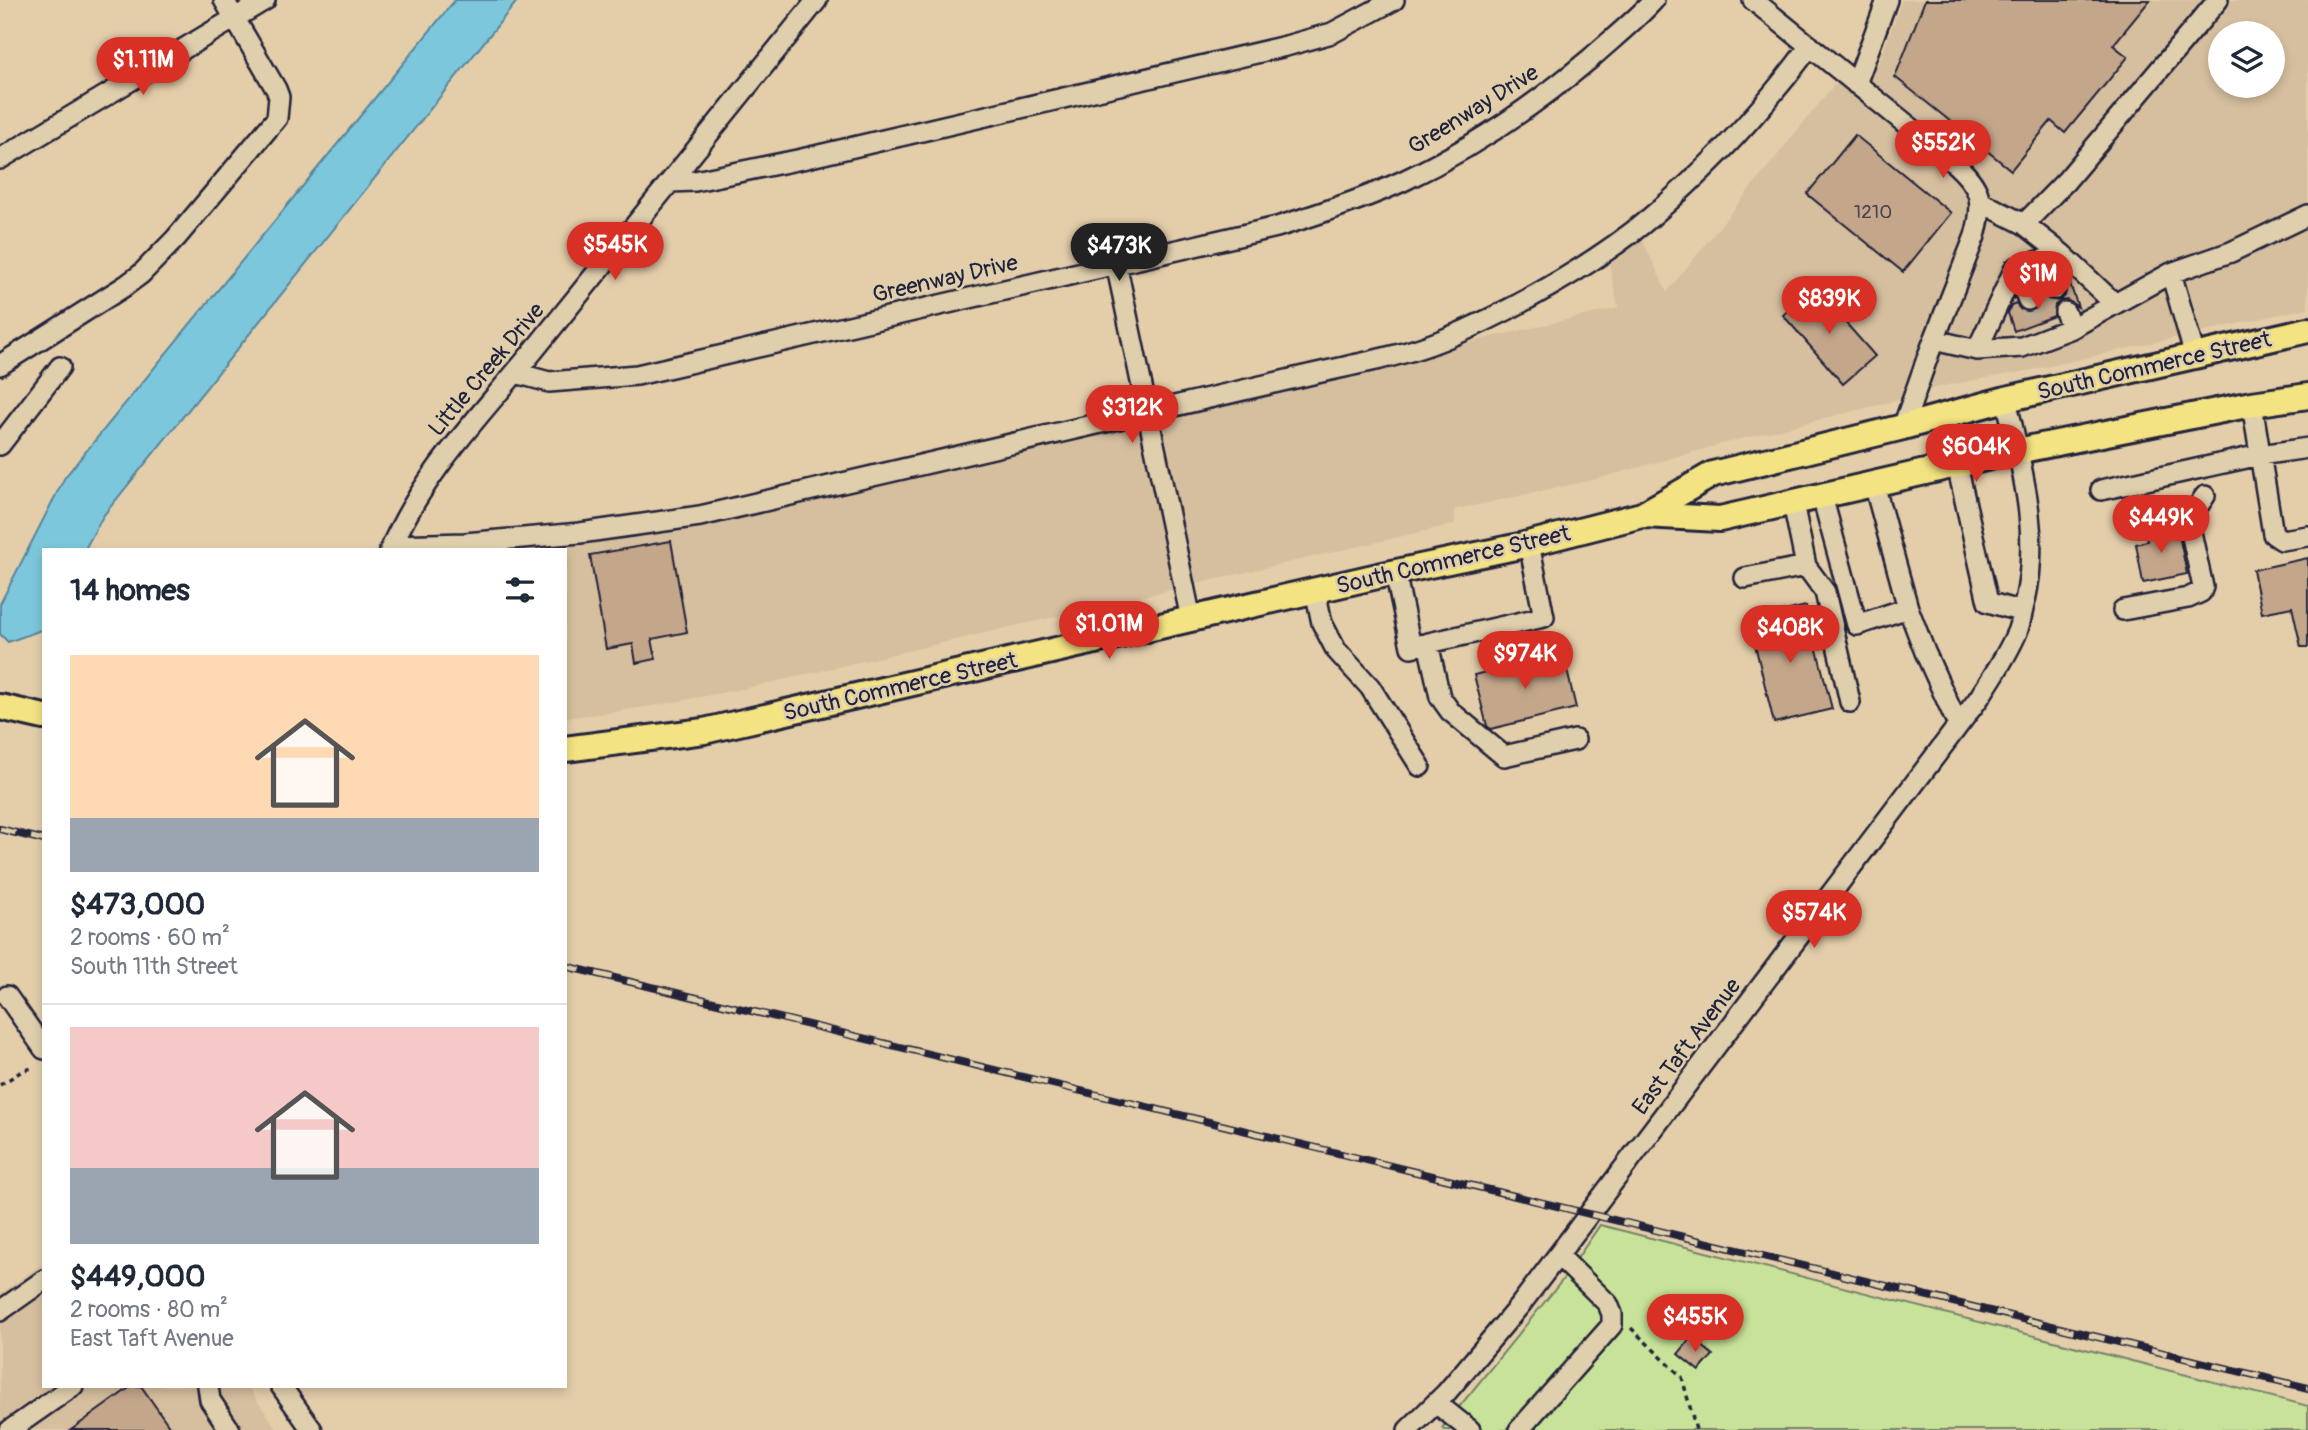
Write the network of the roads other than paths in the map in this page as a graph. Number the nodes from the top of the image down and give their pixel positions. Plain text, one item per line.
1 (223, 0) edge
2 (265, 0) edge
3 (817, 0) edge
4 (1394, 0) edge
5 (1654, 0) edge
6 (1754, 0) edge
7 (1887, 0) edge
8 (2218, 0) edge
9 (234, 18) junction
10 (1810, 46) junction
11 (1856, 84) junction
12 (0, 159) edge
13 (670, 182) junction
14 (1981, 202) junction
15 (2308, 215) edge
16 (2024, 224) junction
17 (2053, 257) junction
18 (1116, 263) junction
19 (2015, 268) junction
20 (2171, 273) junction
21 (2055, 289) dead end
22 (2028, 300) tunnel mouth
23 (2115, 304) junction
24 (2308, 330) edge
25 (1934, 340) junction
26 (1977, 351) junction
27 (2195, 356) junction
28 (0, 365) edge
29 (60, 367) dead end
30 (516, 373) junction
31 (2308, 396) edge
32 (2006, 399) junction
33 (2252, 404) junction
34 (1146, 413) junction
35 (1903, 427) junction
36 (0, 445) edge
37 (2308, 448) edge
38 (2017, 451) junction
39 (2260, 455) junction
40 (1957, 465) junction
41 (1874, 484) junction
42 (2101, 490) dead end
43 (1822, 496) junction
44 (2206, 496) dead end
45 (1793, 503) junction
46 (1642, 515) junction
47 (2308, 536) edge
48 (1530, 544) junction
49 (391, 547) edge
50 (1806, 566) junction
51 (1395, 572) junction
52 (1745, 578) dead end
53 (1315, 590) junction
54 (1908, 608) junction
55 (2123, 610) dead end
56 (2022, 612) junction
57 (1191, 619) junction
58 (1428, 643) junction
59 (1850, 702) dead end
60 (0, 707) edge
61 (42, 717) edge
62 (1958, 725) junction
63 (1575, 740) dead end
64 (567, 749) edge
65 (1420, 765) dead end
66 (7, 996) dead end
67 (42, 1046) edge
68 (1558, 1255) junction
69 (42, 1281) edge
70 (0, 1311) edge
71 (70, 1388) edge
72 (208, 1388) edge
73 (282, 1388) edge
74 (1436, 1403) junction
75 (10, 1430) edge
76 (230, 1430) edge
77 (312, 1430) edge
78 (1408, 1430) edge
79 (1470, 1430) edge
80 (1519, 1430) edge

1 - 9 street
2 - 9 street
3 - 13 street, Little Creek Drive
4 - 13 street
5 - 18 street, Greenway Drive
6 - 10 street
7 - 11 street
8 - 16 street
9 - 12 street
9 - 28 street
10 - 11 street
10 - 34 street
11 - 14 street
13 - 30 street, Little Creek Drive
14 - 16 street
14 - 25 street
15 - 20 street
16 - 17 street
17 - 19 street
17 - 21 street
17 - 23 street
18 - 30 street, Greenway Drive
18 - 34 street
19 - 22 street
19 - 26 street
20 - 23 street
20 - 27 street
23 - 26 street
24 - 27 main road, South Commerce Street
25 - 26 street
25 - 35 street
27 - 32 main road, South Commerce Street
29 - 36 street
30 - 49 street, Little Creek Drive
31 - 33 main road, South Commerce Street
32 - 35 main road, South Commerce Street
32 - 38 street, East Taft Avenue
33 - 38 main road, South Commerce Street
33 - 39 street
34 - 49 street
34 - 57 street
35 - 46 main road, South Commerce Street
37 - 39 street
38 - 40 main road, South Commerce Street
38 - 56 street, East Taft Avenue
39 - 42 street
39 - 47 street
40 - 41 main road, South Commerce Street
40 - 56 street
41 - 43 main road, South Commerce Street
41 - 54 street
43 - 45 main road, South Commerce Street
43 - 54 street
44 - 55 street
45 - 46 main road, South Commerce Street
45 - 50 street
46 - 48 main road, South Commerce Street
48 - 51 main road, South Commerce Street
48 - 58 street
50 - 52 street
50 - 59 street
51 - 53 main road, South Commerce Street
51 - 58 street
53 - 57 main road, South Commerce Street
53 - 65 street
54 - 62 street
56 - 62 street, East Taft Avenue
57 - 64 main road, South Commerce Street
58 - 63 street
60 - 61 main road
62 - 68 street, East Taft Avenue
66 - 67 street
68 - 74 street, East Taft Avenue
68 - 80 street
69 - 70 street
71 - 75 street
72 - 76 street
73 - 77 street
74 - 78 street, East Taft Avenue
74 - 79 street

